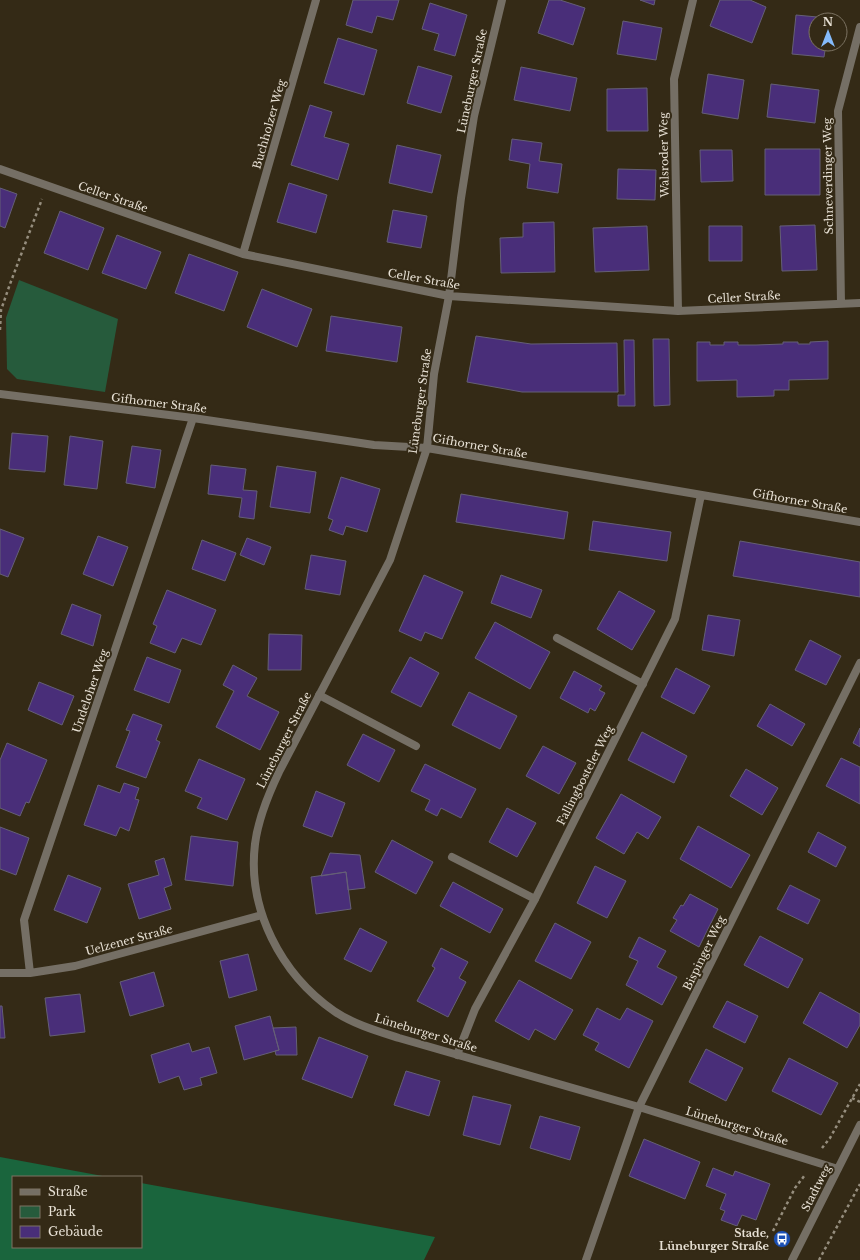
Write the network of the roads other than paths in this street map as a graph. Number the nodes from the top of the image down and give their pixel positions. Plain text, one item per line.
1 (316, 0) edge
2 (502, 0) edge
3 (693, 0) edge
4 (860, 27) edge
5 (0, 169) edge
6 (243, 254) junction
7 (449, 296) junction
8 (842, 303) junction
9 (860, 303) edge
10 (678, 311) junction
11 (0, 394) edge
12 (193, 418) junction
13 (427, 448) junction
14 (701, 495) junction
15 (860, 522) edge
16 (557, 638) dead end
17 (860, 663) edge
18 (643, 684) junction
19 (319, 695) junction
20 (416, 746) dead end
21 (452, 857) dead end
22 (535, 899) junction
23 (262, 915) junction
24 (0, 973) edge
25 (30, 974) junction
26 (457, 1055) junction
27 (639, 1107) junction
28 (860, 1125) edge
29 (838, 1169) junction
30 (586, 1260) edge
31 (792, 1260) edge

1 - 6 street, Buchholzer Weg
2 - 7 street, Lüneburger Straße
3 - 10 street, Walsroder Weg
4 - 8 street, Schneverdinger Weg
5 - 6 street, Celler Straße
6 - 7 street, Celler Straße
7 - 10 street, Celler Straße
7 - 13 street, Lüneburger Straße
8 - 9 street, Celler Straße
8 - 10 street, Celler Straße
11 - 12 street, Gifhorner Straße
12 - 13 street, Gifhorner Straße
12 - 25 street, Undeloher Weg
13 - 14 street, Gifhorner Straße
13 - 19 street, Lüneburger Straße
14 - 15 street, Gifhorner Straße
14 - 18 street, Fallingbosteler Weg
16 - 18 street
17 - 27 street, Bispinger Weg
18 - 22 street, Fallingbosteler Weg
19 - 20 street
19 - 23 street, Lüneburger Straße
21 - 22 street
22 - 26 street, Fallingbosteler Weg
23 - 25 street, Uelzener Straße
23 - 26 street, Lüneburger Straße
24 - 25 street, Uelzener Straße
26 - 27 street, Lüneburger Straße
27 - 29 street, Lüneburger Straße
27 - 30 street, Bispinger Weg
28 - 29 street, Stadtweg
29 - 31 street, Stadtweg

